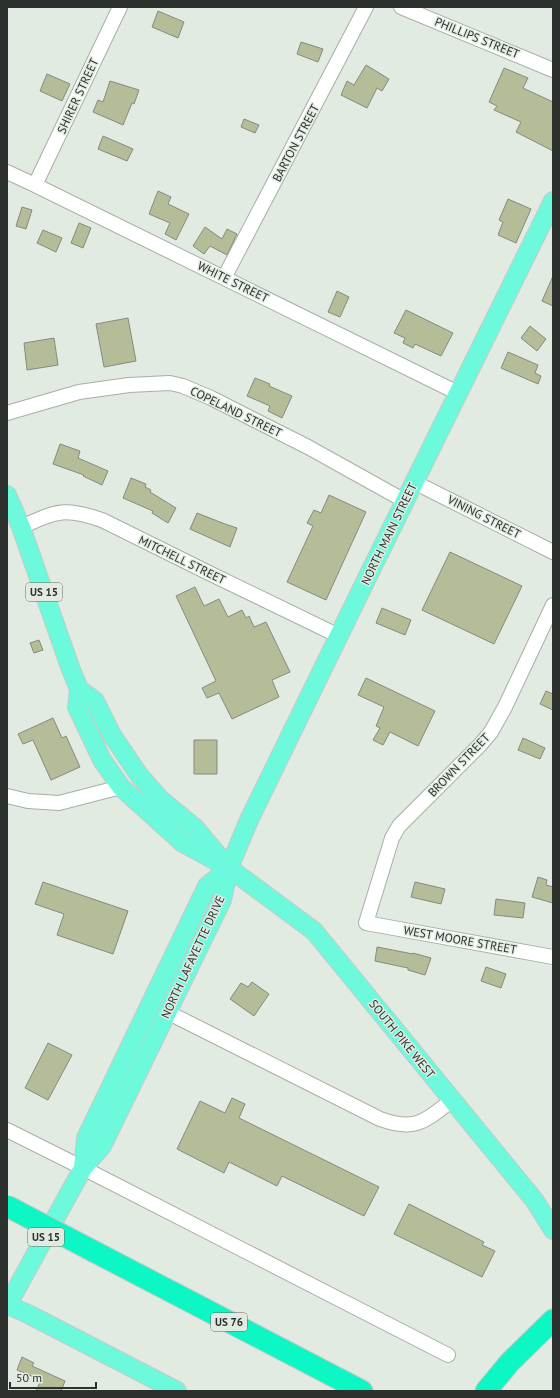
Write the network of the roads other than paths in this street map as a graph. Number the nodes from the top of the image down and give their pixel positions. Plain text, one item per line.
1 (120, 7) edge
2 (366, 7) edge
3 (401, 7) edge
4 (553, 70) edge
5 (7, 172) edge
6 (35, 185) junction
7 (553, 201) edge
8 (224, 278) junction
9 (458, 393) junction
10 (7, 413) edge
11 (414, 482) junction
12 (7, 495) edge
13 (405, 501) junction
14 (21, 527) junction
15 (553, 552) edge
16 (553, 605) edge
17 (339, 636) junction
18 (79, 689) junction
19 (121, 788) junction
20 (7, 796) edge
21 (230, 868) junction
22 (366, 923) joint
23 (553, 957) edge
24 (168, 1012) junction
25 (452, 1100) junction
26 (7, 1130) edge
27 (84, 1168) junction
28 (7, 1206) edge
29 (7, 1221) edge
30 (553, 1230) edge
31 (92, 1258) junction
32 (7, 1306) edge
33 (547, 1326) edge
34 (448, 1355) dead end
35 (177, 1391) edge
36 (331, 1391) edge
37 (362, 1391) edge
38 (486, 1391) edge
39 (503, 1391) edge

1 - 6 street, SHIRER STREET
2 - 8 street, BARTON STREET
3 - 4 street, PHILLIPS STREET
5 - 6 street, WHITE STREET
6 - 8 street, WHITE STREET
7 - 9 main road, NORTH MAIN STREET
8 - 9 street, WHITE STREET
9 - 11 main road, NORTH MAIN STREET
10 - 13 street, COPELAND STREET
11 - 13 main road, NORTH MAIN STREET
11 - 15 street, VINING STREET
12 - 14 main road, US 15
13 - 17 main road, NORTH MAIN STREET
14 - 17 street, MITCHELL STREET
14 - 18 main road, US 15
16 - 22 street, BROWN STREET
17 - 21 main road, NORTH MAIN STREET
18 - 19 main road, US 15
18 - 21 main road
19 - 20 street
19 - 21 main road
21 - 24 main road, NORTH LAFAYETTE DRIVE
21 - 25 main road, SOUTH PIKE WEST
21 - 27 main road
22 - 23 street, WEST MOORE STREET
24 - 25 street
24 - 27 main road, NORTH LAFAYETTE DRIVE
25 - 30 main road, SOUTH PIKE WEST
26 - 27 street
27 - 32 main road, US 15
27 - 34 street
28 - 31 highway, US 76, bridge
29 - 31 highway, US 76
31 - 36 highway, US 76
31 - 37 highway, US 76
32 - 35 main road
33 - 38 highway
33 - 39 highway

